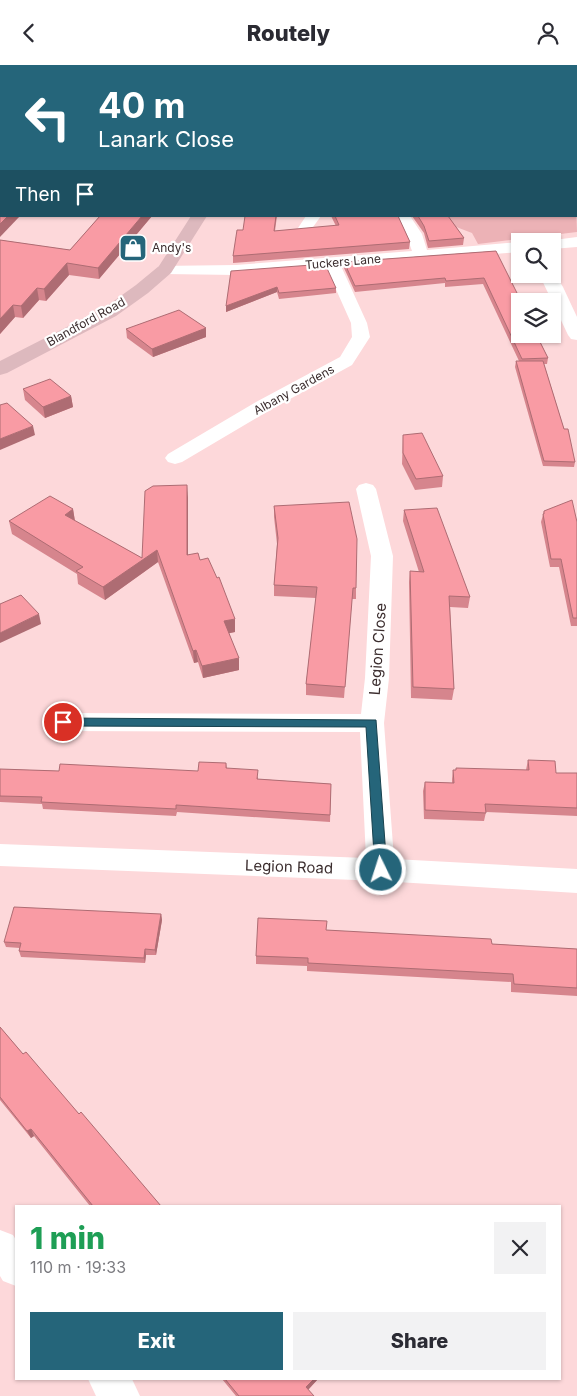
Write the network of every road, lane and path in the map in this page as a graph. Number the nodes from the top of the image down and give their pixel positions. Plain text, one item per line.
1 (197, 217) edge
2 (313, 217) edge
3 (403, 217) edge
4 (303, 231) edge
5 (577, 242) edge
6 (561, 243) edge
7 (511, 248) edge
8 (421, 256) junction
9 (332, 263) junction
10 (165, 269) junction
11 (553, 283) edge
12 (577, 335) edge
13 (0, 369) edge
14 (175, 458) dead end
15 (366, 489) dead end
16 (63, 722) dead end
17 (372, 723) junction
18 (0, 855) edge
19 (381, 870) junction
20 (577, 881) edge
21 (0, 1247) edge
22 (15, 1266) edge
23 (108, 1380) edge
24 (121, 1396) edge

1 - 10 main road, Blandford Road
2 - 4 street
3 - 8 street
5 - 6 street
7 - 8 street, Tuckers Lane
8 - 9 street, Tuckers Lane
9 - 10 street, Tuckers Lane
9 - 14 street, Albany Gardens
10 - 13 main road, Blandford Road
11 - 12 street
15 - 17 street, Legion Close
16 - 17 street
17 - 19 street, Legion Close
18 - 19 street, Legion Road
19 - 20 street, Legion Road
21 - 22 street
23 - 24 street

